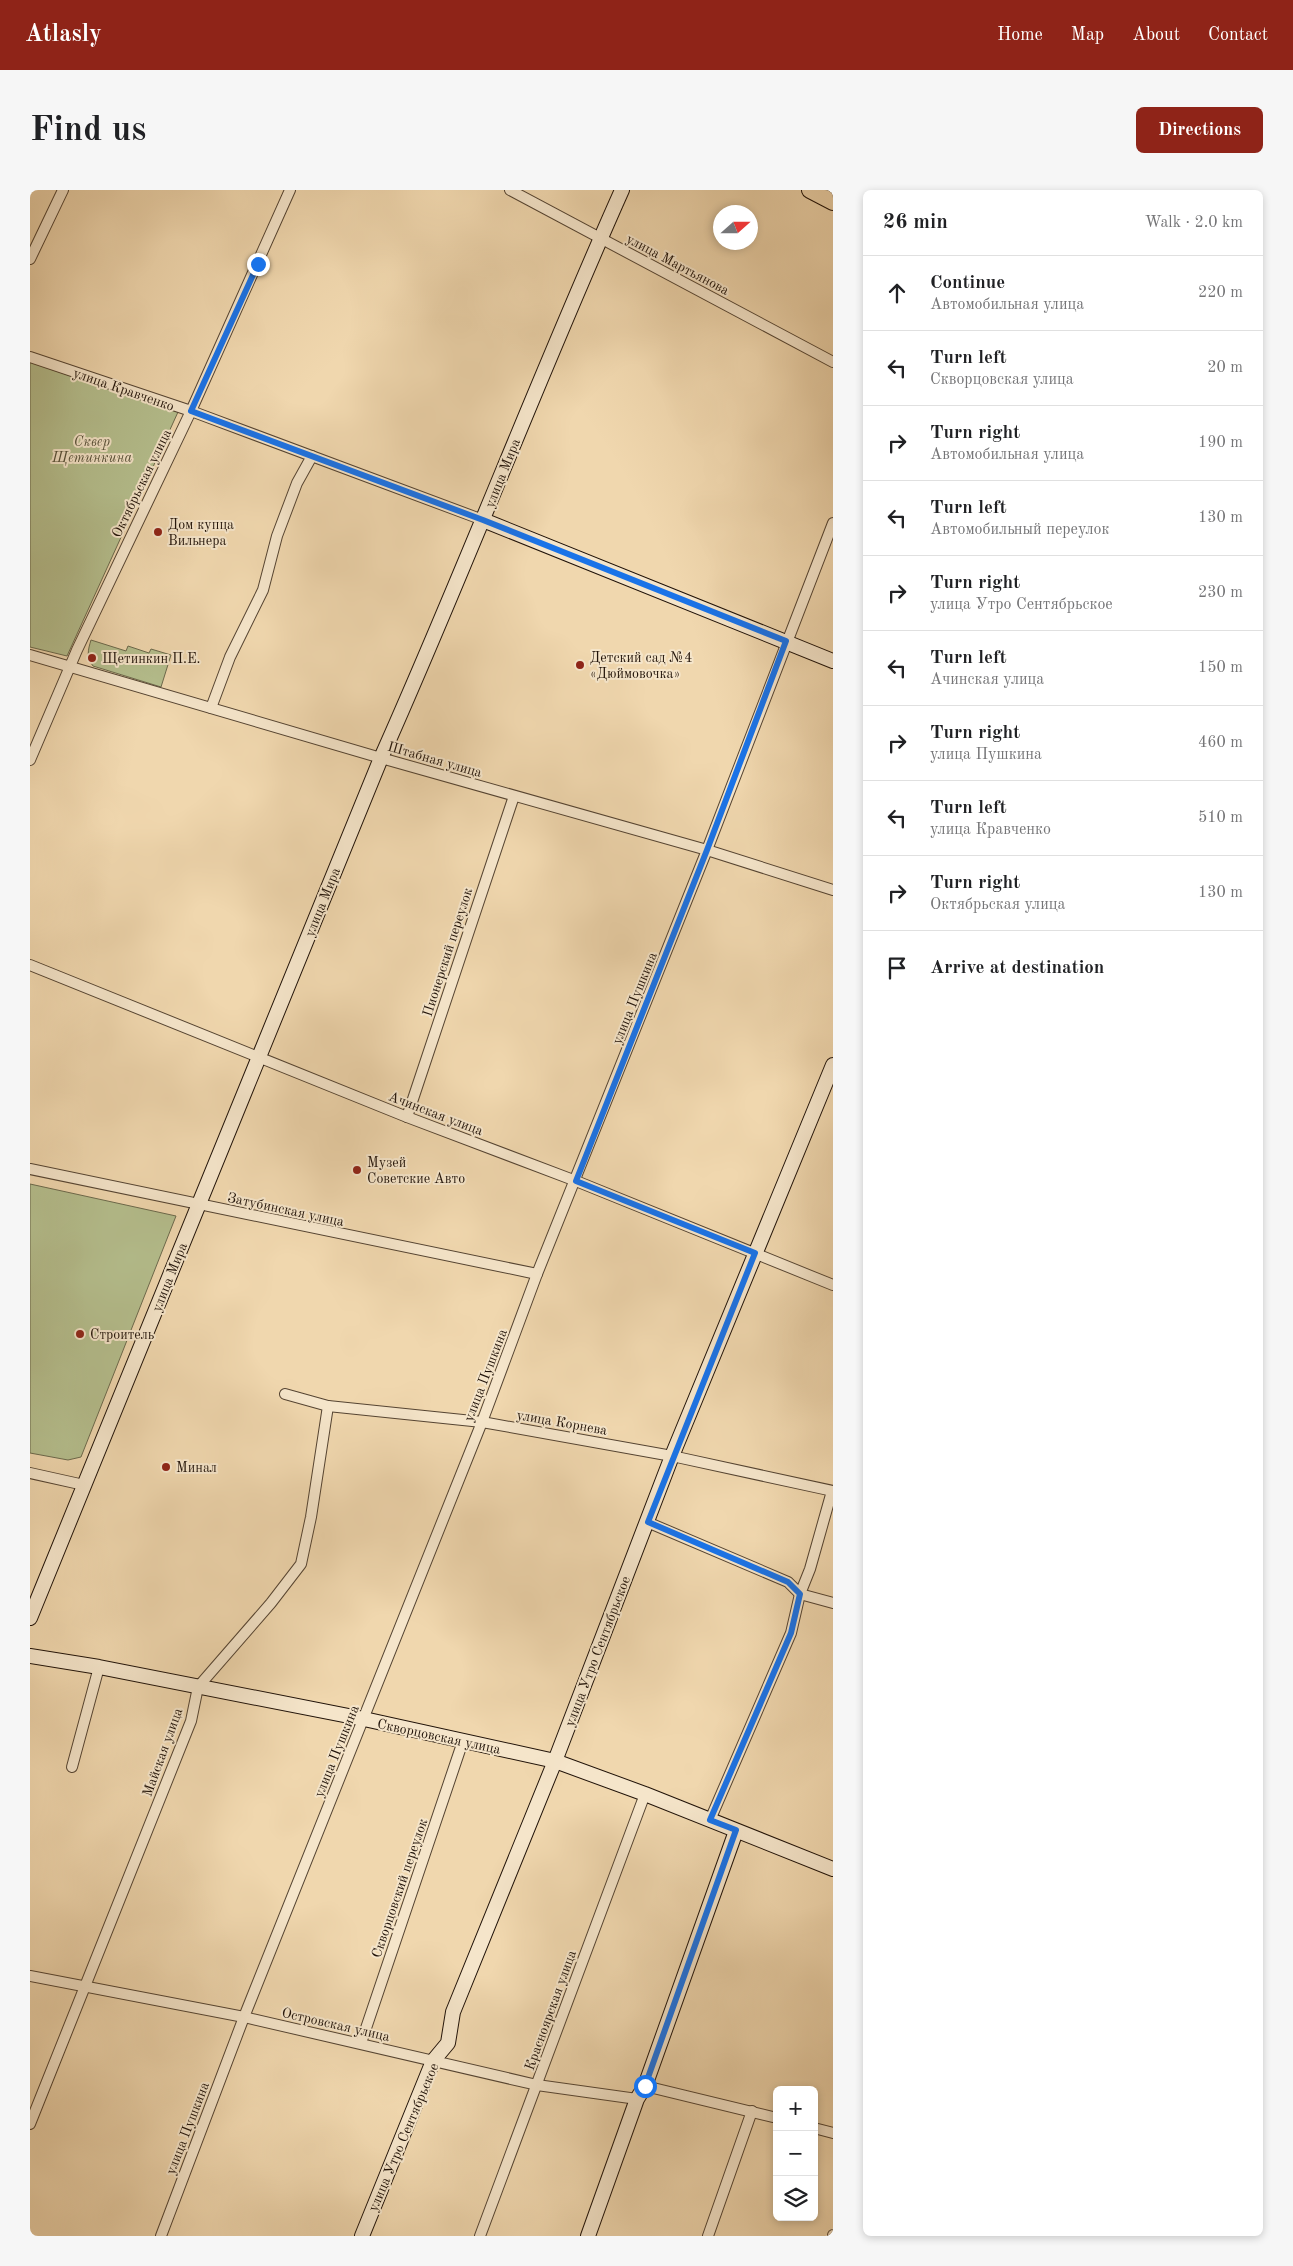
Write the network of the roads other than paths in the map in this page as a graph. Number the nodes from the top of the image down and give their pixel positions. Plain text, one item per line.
1 (63, 190) edge
2 (290, 190) edge
3 (510, 190) edge
4 (622, 190) edge
5 (810, 190) edge
6 (833, 202) edge
7 (601, 238) junction
8 (30, 259) edge
9 (30, 357) edge
10 (833, 362) edge
11 (191, 411) junction
12 (312, 456) junction
13 (483, 520) junction
14 (833, 522) edge
15 (786, 641) junction
16 (30, 655) edge
17 (833, 661) edge
18 (70, 665) junction
19 (211, 708) junction
20 (381, 758) junction
21 (30, 760) edge
22 (514, 796) junction
23 (707, 850) junction
24 (833, 890) edge
25 (30, 965) edge
26 (260, 1056) junction
27 (833, 1065) edge
28 (407, 1117) junction
29 (30, 1169) edge
30 (576, 1181) junction
31 (198, 1205) junction
32 (755, 1253) junction
33 (538, 1274) junction
34 (833, 1285) edge
35 (284, 1394) dead end
36 (328, 1406) junction
37 (482, 1422) junction
38 (672, 1456) junction
39 (30, 1474) edge
40 (84, 1485) junction
41 (832, 1491) edge
42 (648, 1522) junction
43 (800, 1594) junction
44 (833, 1603) edge
45 (30, 1618) edge
46 (30, 1656) edge
47 (99, 1667) junction
48 (198, 1687) junction
49 (364, 1719) junction
50 (463, 1741) junction
51 (555, 1761) junction
52 (72, 1767) dead end
53 (645, 1794) junction
54 (710, 1820) junction
55 (736, 1830) junction
56 (833, 1869) edge
57 (30, 1976) edge
58 (85, 1987) junction
59 (244, 2017) junction
60 (361, 2044) junction
61 (433, 2061) junction
62 (537, 2085) junction
63 (645, 2086) junction
64 (637, 2099) junction
65 (752, 2112) junction
66 (773, 2117) edge
67 (30, 2124) edge
68 (818, 2129) edge
69 (833, 2133) edge
70 (161, 2236) edge
71 (362, 2236) edge
72 (480, 2236) edge
73 (588, 2236) edge
74 (708, 2236) edge

1 - 8 street
2 - 11 street, Октябрьская улица
3 - 7 street, улица Мартьянова
4 - 7 street, улица Мира
5 - 6 main road
7 - 10 street, улица Мартьянова
7 - 13 street, улица Мира
9 - 11 street, улица Кравченко
11 - 12 street, улица Кравченко
11 - 18 street, Октябрьская улица
12 - 13 street, улица Кравченко
12 - 19 street
13 - 15 street, улица Кравченко
13 - 20 street, улица Мира
14 - 15 street, улица Пушкина
15 - 17 street, улица Кравченко
15 - 23 street, улица Пушкина
16 - 18 street, Штабная улица
18 - 19 street, Штабная улица
18 - 21 street, Октябрьская улица
19 - 20 street, Штабная улица
20 - 22 street, Штабная улица
20 - 26 street, улица Мира
22 - 23 street, Штабная улица
22 - 28 street, Пионерский переулок
23 - 24 street, Штабная улица
23 - 30 street, улица Пушкина
25 - 26 street, Ачинская улица
26 - 28 street, Ачинская улица
26 - 31 street, улица Мира
27 - 32 street, улица Утро Сентябрьское
28 - 30 street, Ачинская улица
29 - 31 street, Затубинская улица
30 - 32 street, Ачинская улица
30 - 33 street, улица Пушкина
31 - 33 street, Затубинская улица
31 - 40 street, улица Мира
32 - 34 street, Ачинская улица
32 - 38 street, улица Утро Сентябрьское
33 - 37 street, улица Пушкина
35 - 36 street, улица Корнева
36 - 37 street, улица Корнева
36 - 48 street, Майская улица
37 - 38 street, улица Корнева
37 - 49 street, улица Пушкина
38 - 41 street, улица Корнева
38 - 42 street, улица Утро Сентябрьское
39 - 40 street
40 - 45 street, улица Мира
41 - 43 street
42 - 43 street
42 - 51 street, улица Утро Сентябрьское
43 - 44 street
43 - 54 street
46 - 47 street, Скворцовская улица
47 - 48 street, Скворцовская улица
47 - 52 street
48 - 49 street, Скворцовская улица
48 - 58 street, Майская улица
49 - 50 street, Скворцовская улица
49 - 59 street, улица Пушкина
50 - 51 street, Скворцовская улица
50 - 60 street, Скворцовский переулок
51 - 53 street, Скворцовская улица
51 - 61 street, улица Утро Сентябрьское
53 - 54 street, Скворцовская улица
53 - 62 street, Красноярская улица
54 - 55 street, Скворцовская улица
55 - 56 street, Скворцовская улица
55 - 63 street
57 - 58 street, Островская улица
58 - 59 street, Островская улица
58 - 67 street, Майская улица
59 - 60 street, Островская улица
59 - 70 street, улица Пушкина
60 - 61 street, Островская улица
61 - 62 street, Островская улица
61 - 71 street, улица Утро Сентябрьское
62 - 64 street, Островская улица
62 - 72 street, Красноярская улица
63 - 64 street
63 - 65 street
64 - 73 street
65 - 66 street
65 - 74 street
68 - 69 street

